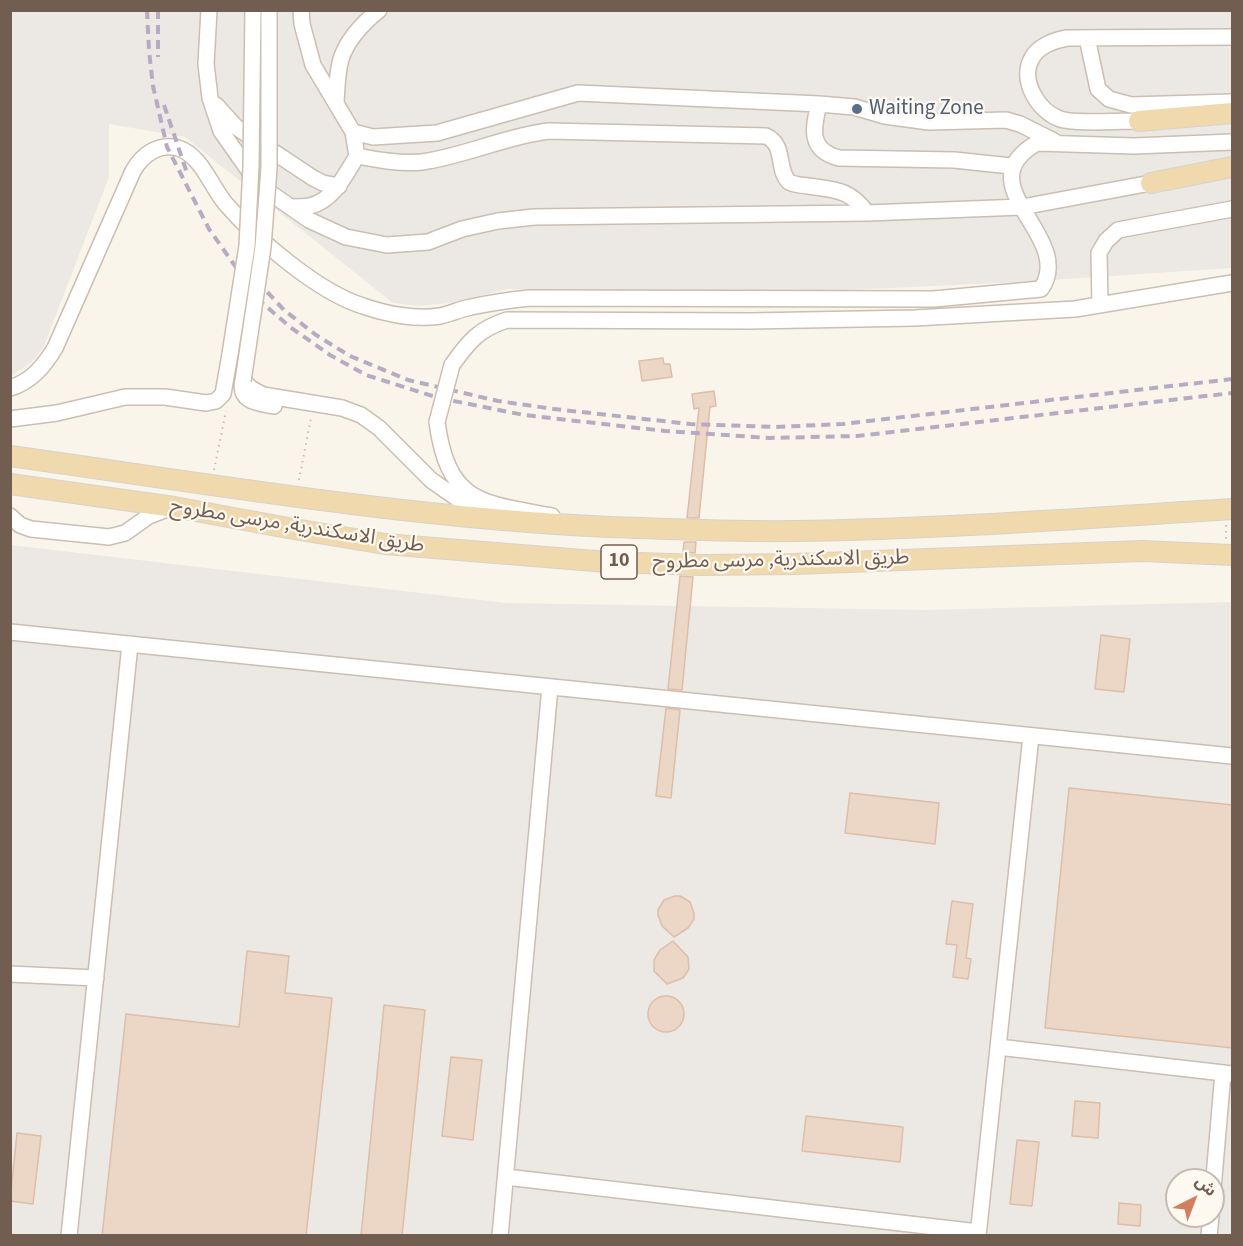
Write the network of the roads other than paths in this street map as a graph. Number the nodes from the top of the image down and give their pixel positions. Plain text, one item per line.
1 (209, 10) edge
2 (253, 10) edge
3 (269, 10) edge
4 (301, 10) edge
5 (379, 10) edge
6 (1233, 37) edge
7 (1087, 38) junction
8 (210, 98) junction
9 (336, 102) junction
10 (1233, 102) edge
11 (819, 104) junction
12 (1233, 113) edge
13 (1139, 121) joint
14 (353, 132) junction
15 (1056, 142) junction
16 (1233, 142) edge
17 (357, 156) junction
18 (1011, 166) junction
19 (1233, 167) edge
20 (1151, 183) joint
21 (339, 186) junction
22 (290, 207) junction
23 (1022, 207) junction
24 (1233, 209) edge
25 (867, 213) junction
26 (1233, 283) edge
27 (1100, 305) junction
28 (232, 329) junction
29 (252, 332) junction
30 (243, 381) junction
31 (10, 388) edge
32 (10, 419) edge
33 (10, 456) edge
34 (411, 462) junction
35 (10, 484) edge
36 (174, 507) junction
37 (1229, 510) edge
38 (10, 516) edge
39 (487, 519) junction
40 (608, 527) junction
41 (1230, 555) edge
42 (10, 632) edge
43 (130, 644) junction
44 (550, 687) junction
45 (1030, 736) junction
46 (1233, 756) edge
47 (10, 974) edge
48 (96, 978) junction
49 (998, 1047) junction
50 (1228, 1074) edge
51 (1216, 1168) edge
52 (506, 1177) junction
53 (978, 1234) edge
54 (69, 1236) edge
55 (500, 1236) edge

1 - 8 street
2 - 28 street, bridge
3 - 29 street, bridge
4 - 9 street
5 - 9 street
6 - 7 street
7 - 10 street
7 - 13 street
8 - 21 street
8 - 22 street
9 - 14 street
11 - 14 street
11 - 15 street
11 - 18 street
12 - 13 main road
14 - 17 street
15 - 16 street
15 - 18 street
17 - 21 street
17 - 25 street
18 - 23 street
19 - 20 main road
20 - 23 street
21 - 22 street
22 - 25 street
23 - 25 street
23 - 31 street
24 - 27 street
26 - 27 street
27 - 40 street, bridge
28 - 29 street, bridge
28 - 32 street, bridge
29 - 30 street, bridge
30 - 34 street
30 - 34 street
33 - 39 main road, طريق الاسكندرية, مرسى مطروح / 10
34 - 39 street
35 - 36 main road, طريق الاسكندرية, مرسى مطروح / 10
36 - 38 street
36 - 41 main road, طريق الاسكندرية, مرسى مطروح / 10
37 - 40 main road, طريق الاسكندرية, مرسى مطروح / 10
39 - 40 main road, طريق الاسكندرية, مرسى مطروح / 10
42 - 43 street
43 - 44 street
43 - 48 street
44 - 45 street
44 - 52 street
45 - 46 street
45 - 49 street
47 - 48 street
48 - 54 street
49 - 50 street
49 - 53 street
50 - 51 street
52 - 53 street
52 - 55 street

